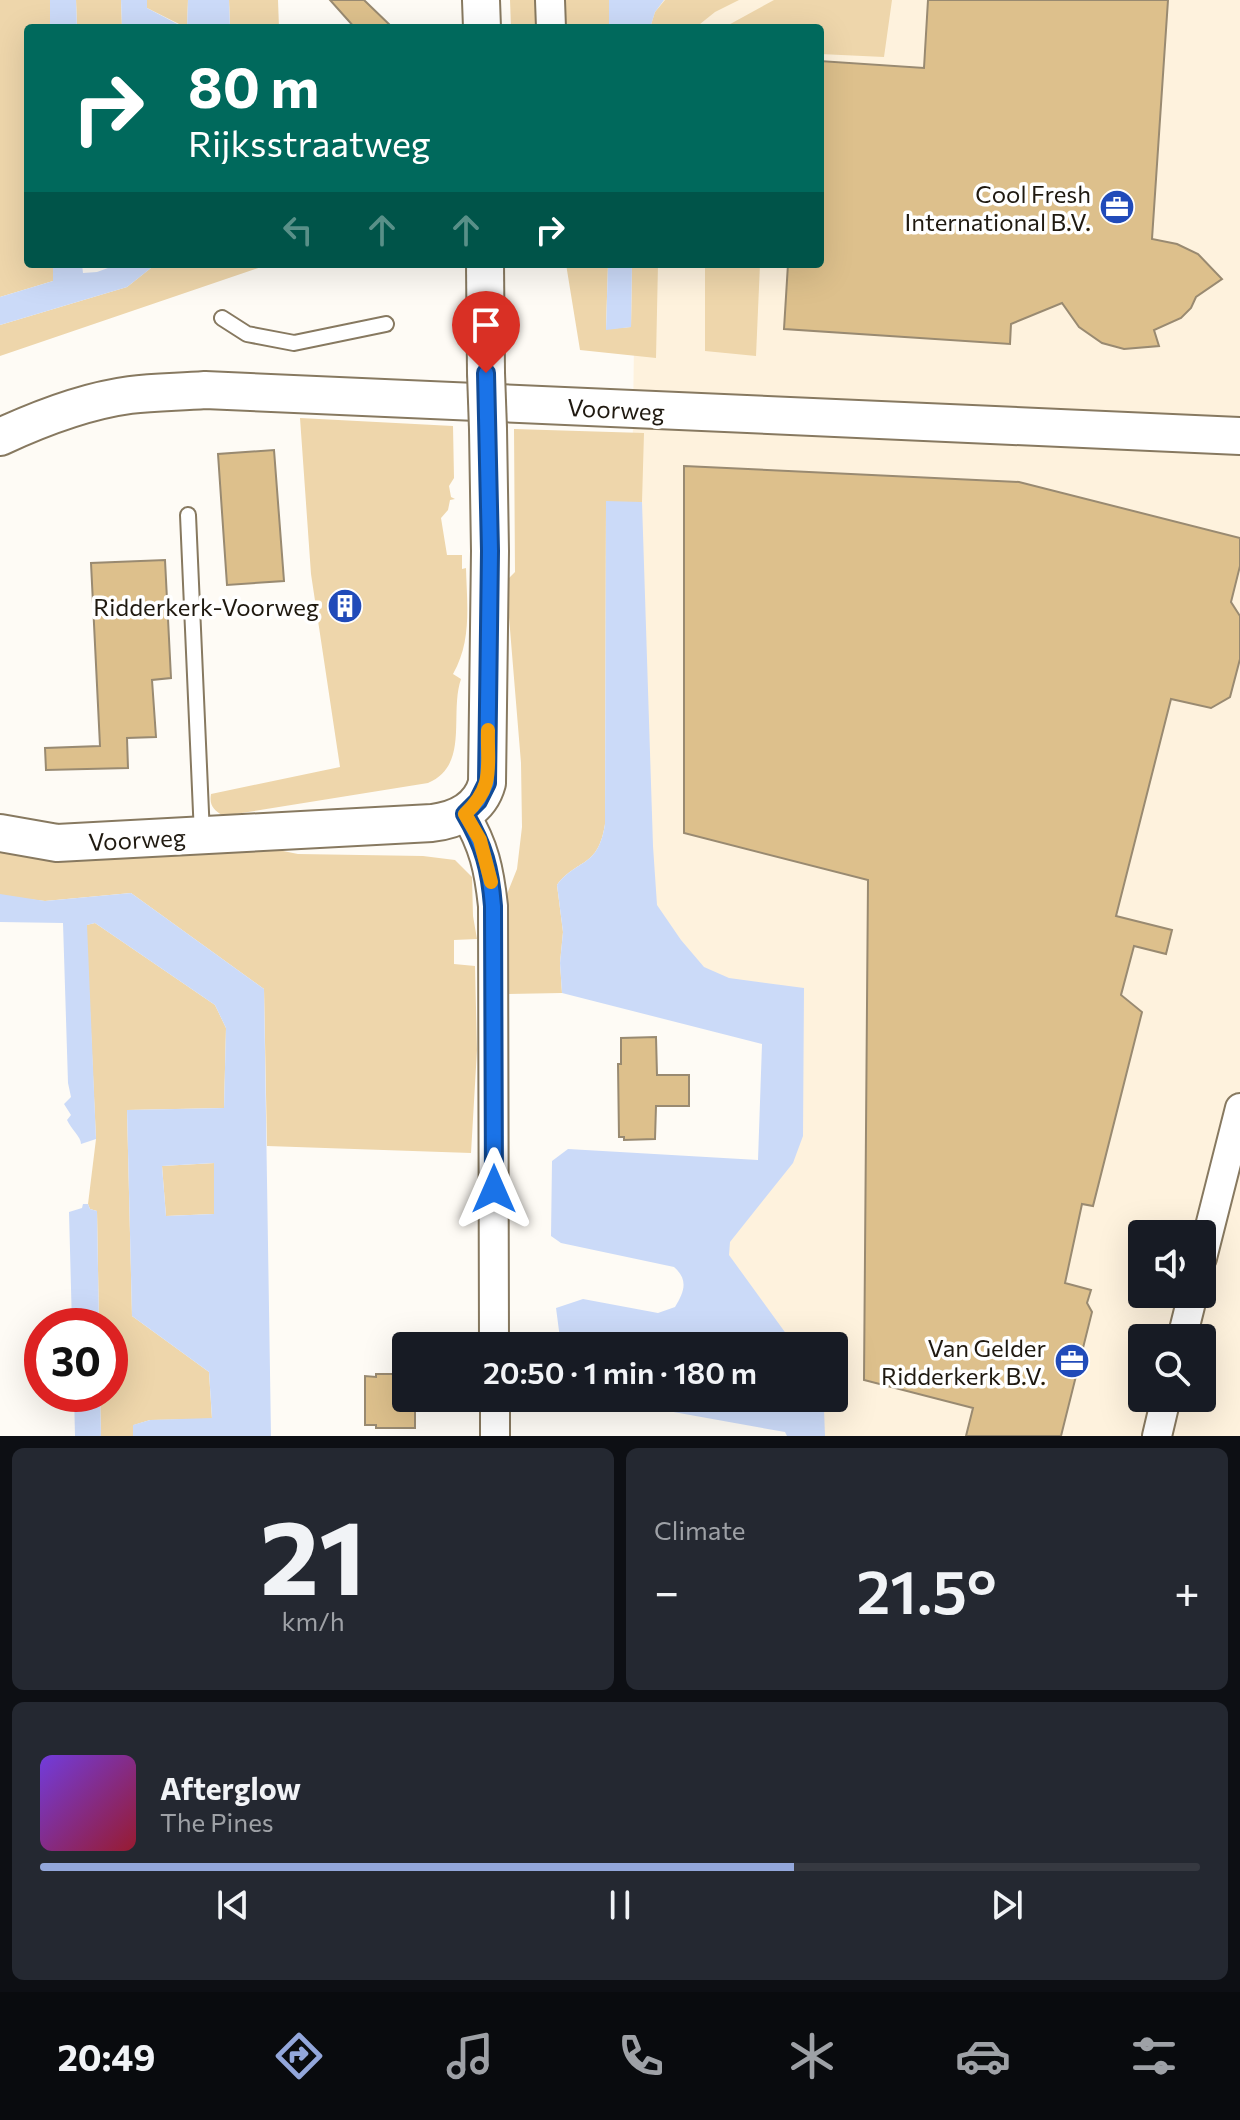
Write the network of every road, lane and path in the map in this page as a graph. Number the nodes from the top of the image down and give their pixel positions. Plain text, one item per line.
1 (481, 0) edge
2 (550, 0) edge
3 (482, 24) edge
4 (551, 24) edge
5 (485, 268) edge
6 (222, 318) dead end
7 (386, 324) dead end
8 (1240, 436) edge
9 (0, 437) edge
10 (188, 515) dead end
11 (465, 814) junction
12 (0, 833) edge
13 (202, 836) junction
14 (1240, 1108) edge
15 (1212, 1220) edge
16 (494, 1332) edge
17 (495, 1412) edge
18 (1163, 1412) edge
19 (495, 1436) edge
20 (1157, 1436) edge

1 - 3 street
2 - 4 street
5 - 11 street, bridge
6 - 7 lane
8 - 9 street, Voorweg
10 - 13 lane
11 - 13 street, Voorweg
11 - 16 street
12 - 13 street, Voorweg
14 - 15 street
17 - 19 street
18 - 20 street

